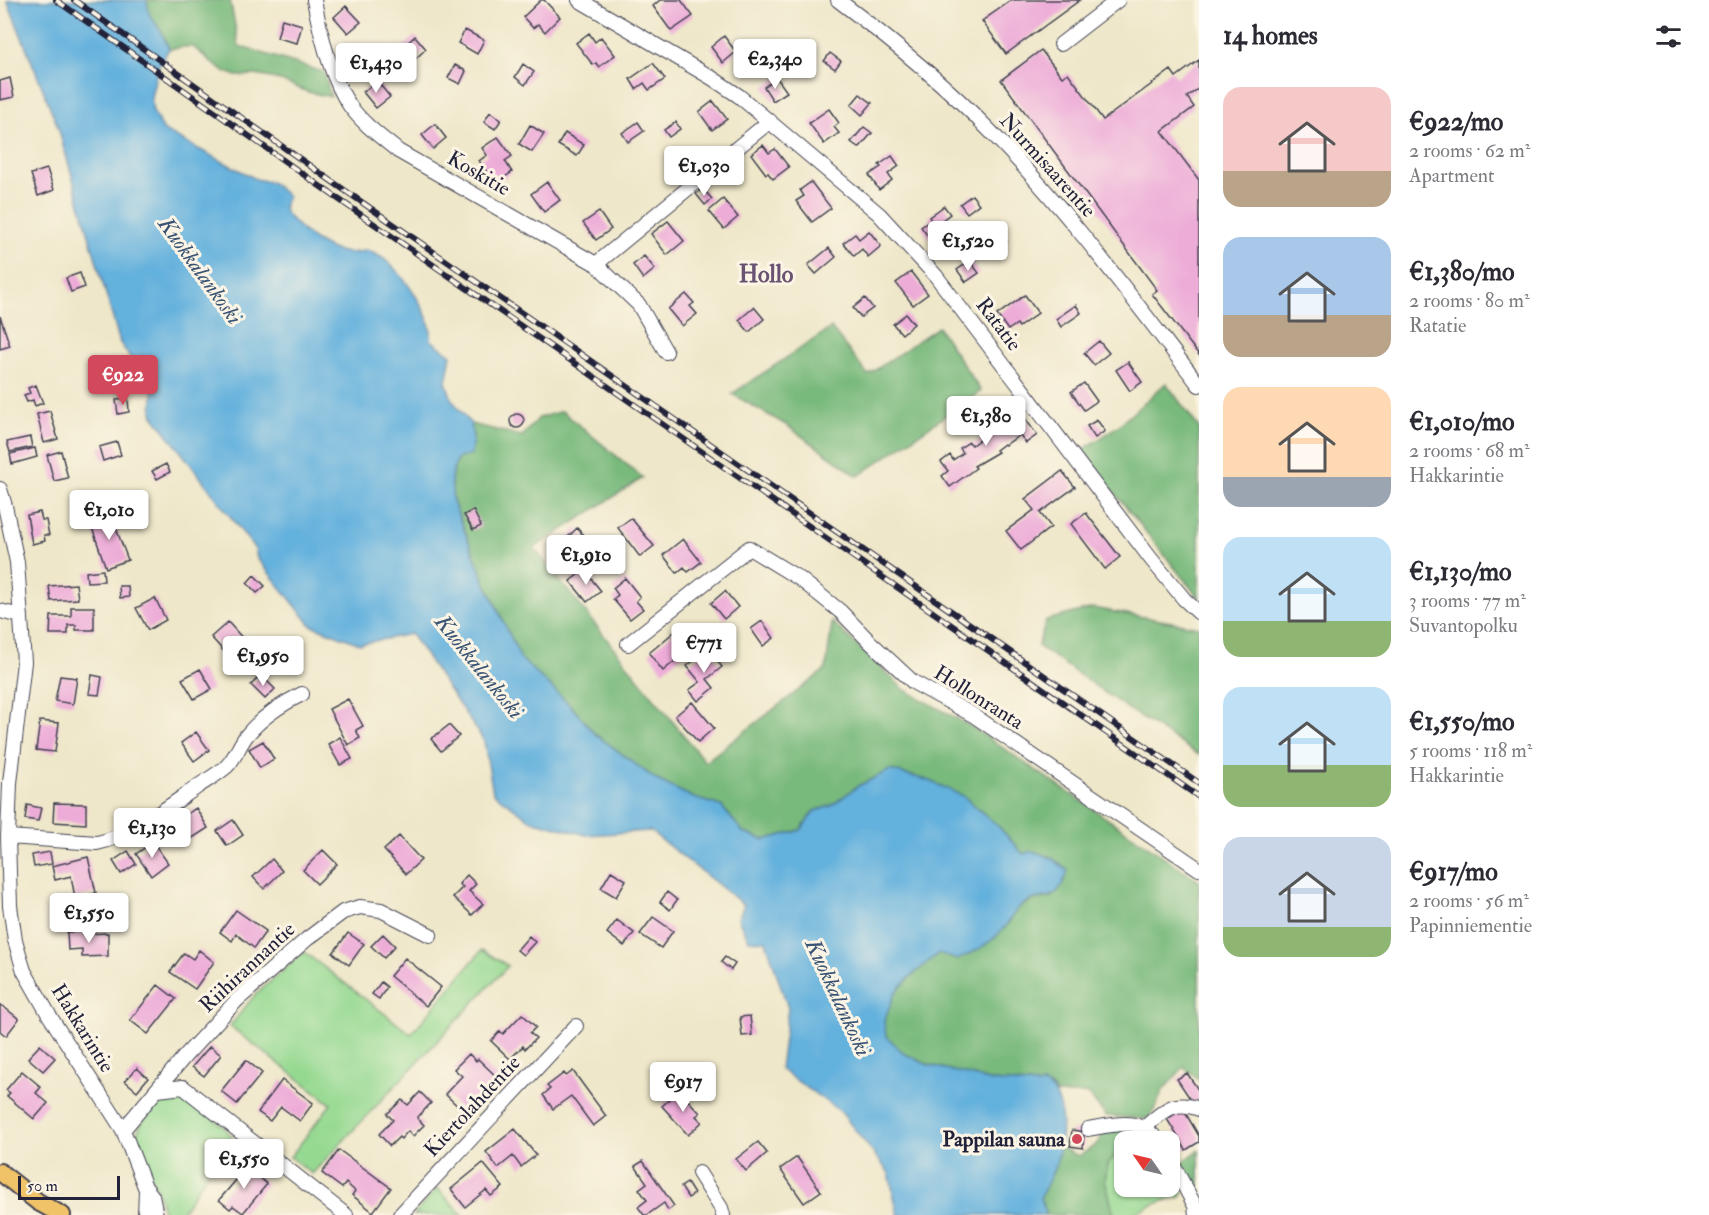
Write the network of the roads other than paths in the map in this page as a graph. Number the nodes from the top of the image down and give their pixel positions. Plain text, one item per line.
1 (314, 0) edge
2 (579, 0) edge
3 (838, 0) edge
4 (1118, 0) edge
5 (1061, 44) dead end
6 (770, 121) junction
7 (596, 264) junction
8 (666, 352) dead end
9 (1199, 385) edge
10 (0, 489) edge
11 (0, 611) edge
12 (1199, 613) edge
13 (21, 616) junction
14 (628, 644) dead end
15 (302, 694) dead end
16 (8, 837) junction
17 (1199, 869) edge
18 (5, 905) edge
19 (430, 935) dead end
20 (576, 1026) dead end
21 (158, 1090) junction
22 (1199, 1109) edge
23 (1145, 1127) junction
24 (1088, 1129) dead end
25 (123, 1130) junction
26 (1149, 1131) edge
27 (0, 1172) edge
28 (699, 1173) dead end
29 (1180, 1178) edge
30 (146, 1187) junction
31 (42, 1208) edge
32 (1197, 1209) edge
33 (62, 1215) edge
34 (145, 1215) edge
35 (156, 1215) edge
36 (346, 1215) edge
37 (400, 1215) edge
38 (723, 1215) edge

1 - 7 street, Koskitie
2 - 6 street, Ratatie
3 - 9 street, Nurmisaarentie
4 - 5 street
6 - 7 street
6 - 12 street, Ratatie
7 - 8 street, Koskitie
10 - 13 street, Hakkarintie
11 - 13 street
13 - 16 street, Hakkarintie
14 - 17 street, Hollonranta
15 - 16 street
16 - 18 street, Hakkarintie
18 - 25 street, Hakkarintie
19 - 21 street, Riihirannantie
20 - 37 street, Kiertolahdentie
21 - 25 street, Riihirannantie
21 - 36 street
22 - 23 street
23 - 24 street
23 - 26 street
25 - 30 street, Hakkarintie
27 - 31 main road
28 - 38 street
29 - 32 street
30 - 34 street, Hakkarintie
30 - 35 street, Hakkarintie
31 - 33 main road

